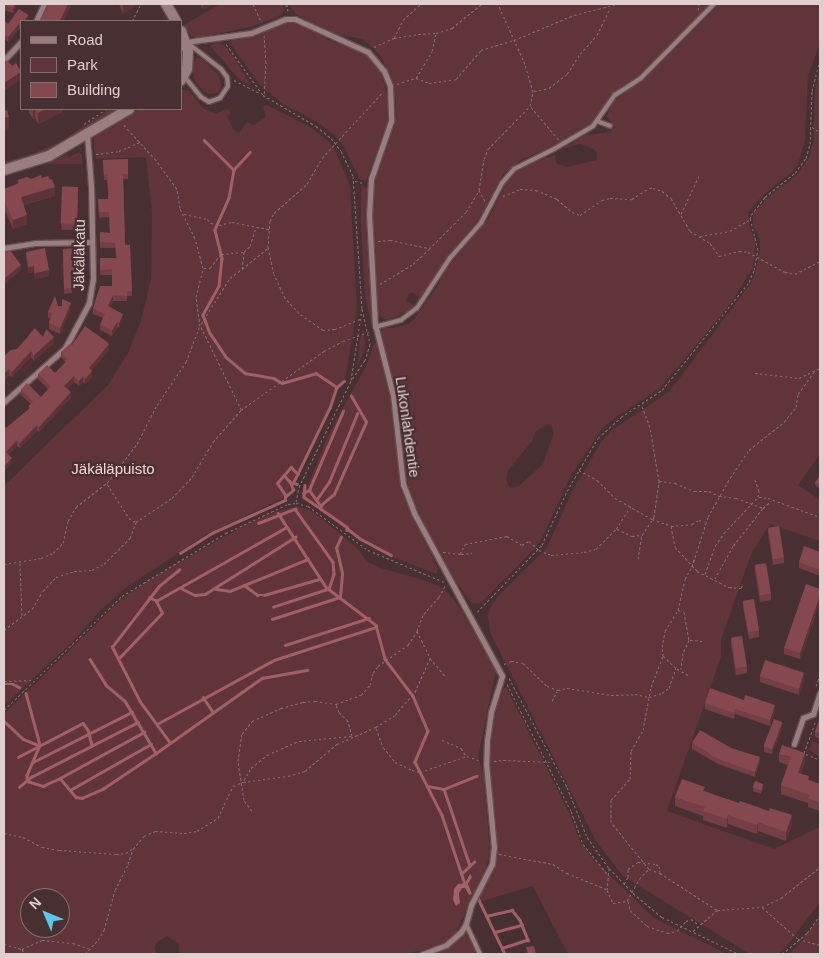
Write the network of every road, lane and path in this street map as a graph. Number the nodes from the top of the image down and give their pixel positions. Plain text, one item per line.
1 (44, 4) edge
2 (140, 4) edge
3 (166, 4) edge
4 (253, 4) edge
5 (280, 4) edge
6 (421, 4) edge
7 (482, 4) edge
8 (498, 4) edge
9 (617, 4) edge
10 (714, 4) edge
11 (288, 7) dead end
12 (611, 7) junction
13 (36, 20) edge
14 (132, 20) edge
15 (175, 20) edge
16 (263, 29) junction
17 (182, 33) edge
18 (436, 33) junction
19 (394, 38) junction
20 (219, 39) junction
21 (514, 40) junction
22 (186, 42) junction
23 (20, 43) edge
24 (368, 52) junction
25 (820, 58) edge
26 (4, 60) edge
27 (225, 74) junction
28 (183, 78) edge
29 (416, 78) junction
30 (390, 86) junction
31 (533, 92) junction
32 (264, 95) junction
33 (530, 106) junction
34 (105, 110) edge
35 (127, 110) edge
36 (115, 116) junction
37 (597, 122) junction
38 (610, 126) dead end
39 (811, 127) junction
40 (85, 130) junction
41 (820, 132) edge
42 (141, 142) junction
43 (336, 144) junction
44 (563, 144) junction
45 (90, 155) junction
46 (4, 170) edge
47 (699, 176) dead end
48 (355, 180) junction
49 (370, 186) junction
50 (479, 190) junction
51 (493, 200) junction
52 (487, 213) junction
53 (182, 214) junction
54 (681, 215) junction
55 (750, 219) junction
56 (256, 226) junction
57 (270, 229) junction
58 (700, 236) junction
59 (371, 239) junction
60 (92, 242) junction
61 (4, 248) edge
62 (268, 248) junction
63 (429, 249) junction
64 (244, 252) junction
65 (757, 258) junction
66 (820, 261) edge
67 (202, 268) junction
68 (242, 269) junction
69 (373, 288) junction
70 (362, 309) junction
71 (360, 319) junction
72 (200, 326) junction
73 (375, 327) junction
74 (369, 332) junction
75 (358, 335) junction
76 (820, 368) edge
77 (815, 371) junction
78 (755, 373) dead end
79 (350, 382) junction
80 (4, 402) edge
81 (642, 405) junction
82 (241, 410) junction
83 (578, 470) junction
84 (659, 480) junction
85 (755, 480) dead end
86 (107, 483) junction
87 (719, 496) junction
88 (758, 497) junction
89 (771, 500) junction
90 (296, 503) junction
91 (754, 503) junction
92 (631, 506) junction
93 (763, 508) junction
94 (820, 517) edge
95 (652, 520) junction
96 (136, 522) junction
97 (706, 523) junction
98 (670, 526) junction
99 (616, 528) junction
100 (642, 535) junction
101 (539, 550) junction
102 (434, 552) junction
103 (472, 553) dead end
104 (460, 554) junction
105 (638, 559) dead end
106 (694, 559) dead end
107 (20, 563) junction
108 (4, 564) edge
109 (692, 567) junction
110 (704, 575) junction
111 (714, 578) junction
112 (743, 584) dead end
113 (678, 610) junction
114 (475, 614) dead end
115 (22, 618) junction
116 (4, 630) edge
117 (417, 630) junction
118 (690, 640) junction
119 (703, 641) dead end
120 (663, 656) junction
121 (430, 658) junction
122 (676, 668) junction
123 (681, 670) junction
124 (688, 675) dead end
125 (445, 676) dead end
126 (502, 676) junction
127 (34, 680) junction
128 (4, 681) edge
129 (558, 690) junction
130 (820, 693) edge
131 (649, 697) junction
132 (552, 701) dead end
133 (336, 704) junction
134 (818, 708) edge
135 (4, 710) edge
136 (376, 727) junction
137 (352, 736) junction
138 (442, 740) dead end
139 (794, 744) joint
140 (804, 753) junction
141 (467, 756) junction
142 (820, 760) edge
143 (546, 761) junction
144 (553, 762) junction
145 (486, 763) junction
146 (243, 782) junction
147 (252, 811) dead end
148 (4, 833) edge
149 (133, 849) junction
150 (494, 853) junction
151 (646, 863) junction
152 (820, 867) edge
153 (609, 868) junction
154 (649, 869) junction
155 (660, 873) junction
156 (608, 875) junction
157 (624, 884) junction
158 (607, 890) junction
159 (633, 893) junction
160 (628, 901) junction
161 (762, 907) junction
162 (716, 910) junction
163 (820, 914) edge
164 (466, 924) junction
165 (699, 924) junction
166 (681, 926) junction
167 (693, 931) junction
168 (798, 939) junction
169 (4, 944) edge
170 (820, 945) edge
171 (22, 949) junction
172 (91, 949) junction
173 (25, 954) edge
174 (85, 954) edge
175 (422, 954) edge
176 (480, 954) edge
177 (739, 954) edge
178 (782, 954) edge

1 - 13 street
2 - 14 path
3 - 15 street
4 - 16 path
5 - 11 path
6 - 19 path
7 - 18 path
8 - 21 path
9 - 12 path
10 - 37 lane
12 - 21 path
12 - 31 path
16 - 20 street, Lukonlahdentie
16 - 24 street, Lukonlahdentie
16 - 32 path
17 - 22 street
18 - 19 path
18 - 29 path
19 - 24 path
20 - 22 street, Lukonlahdentie
20 - 32 path
21 - 29 path
21 - 31 path
22 - 27 lane
22 - 28 street
23 - 26 street
24 - 30 street, Lukonlahdentie
25 - 39 path
27 - 28 lane
27 - 32 path
29 - 30 path
30 - 43 path
30 - 49 street, Lukonlahdentie
31 - 33 path
32 - 43 path
33 - 44 path
33 - 50 path
34 - 40 path
35 - 36 street
36 - 40 street
36 - 42 path
37 - 38 lane
37 - 44 lane
39 - 41 path
39 - 55 path
40 - 45 street, Jäkäläkatu
40 - 46 street
42 - 45 path
42 - 53 path
43 - 48 path
43 - 57 path
44 - 51 lane
45 - 60 street, Jäkäläkatu
47 - 54 path
48 - 49 path
48 - 70 path
49 - 59 street, Lukonlahdentie
50 - 52 path
50 - 63 path
51 - 52 lane
51 - 54 path
52 - 73 lane
53 - 56 path
53 - 67 path
54 - 58 path
55 - 58 path
55 - 65 path
56 - 57 path
56 - 64 path
57 - 62 path
58 - 65 path
59 - 63 path
59 - 69 street, Lukonlahdentie
60 - 61 street
60 - 80 street, Jäkäläkatu
62 - 68 path
62 - 71 path
63 - 69 path
64 - 67 path
64 - 68 path
65 - 66 path
65 - 81 path
67 - 72 path
68 - 72 path
69 - 73 street, Lukonlahdentie
70 - 71 path
70 - 74 path
71 - 75 path
72 - 82 path
72 - 86 path
73 - 102 street, Lukonlahdentie
74 - 75 path
74 - 79 path
75 - 79 path
75 - 82 path
76 - 77 path
77 - 78 path
77 - 87 path
79 - 90 path
81 - 83 path
81 - 84 path
82 - 96 path
83 - 92 path
83 - 101 path
84 - 87 path
84 - 95 path
85 - 88 path
86 - 96 path
86 - 107 path
87 - 91 path
87 - 97 path
88 - 89 path
88 - 91 path
89 - 93 path
89 - 94 path
90 - 117 path
90 - 127 path
91 - 93 path
91 - 110 path
92 - 95 path
92 - 99 path
93 - 111 path
95 - 98 path
95 - 100 path
96 - 115 path
97 - 98 path
97 - 109 path
98 - 109 path
99 - 100 path
99 - 101 path
100 - 105 path
101 - 104 path
101 - 114 path
102 - 104 path
102 - 126 street, Lukonlahdentie
103 - 104 path
106 - 109 path
107 - 108 path
107 - 115 path
109 - 110 path
109 - 113 path
110 - 111 path
111 - 112 path
113 - 118 path
113 - 120 path
115 - 116 path
117 - 121 path
117 - 133 path
118 - 119 path
118 - 123 path
120 - 122 path
120 - 131 path
121 - 125 path
121 - 136 path
122 - 123 path
122 - 131 path
123 - 124 path
126 - 143 path
126 - 145 street
127 - 128 path
127 - 135 path
129 - 131 path
129 - 132 path
129 - 144 path
130 - 134 street
131 - 151 path
133 - 137 path
133 - 146 path
134 - 139 street
134 - 140 path
136 - 137 path
136 - 141 path
137 - 146 path
137 - 146 path
138 - 141 path
139 - 140 path
140 - 142 path
141 - 145 path
143 - 144 path
143 - 145 path
143 - 156 path
144 - 153 path
145 - 150 street
146 - 147 path
146 - 149 path
148 - 149 path
149 - 172 path
150 - 158 path
150 - 164 street
151 - 154 path
151 - 155 path
151 - 157 path
152 - 161 path
153 - 156 path
153 - 157 path
154 - 155 path
154 - 159 path
155 - 162 path
156 - 158 path
157 - 159 path
158 - 160 path
159 - 160 path
159 - 166 path
160 - 166 path
161 - 162 path
161 - 168 path
162 - 165 path
163 - 168 path
164 - 175 street
164 - 176 lane
165 - 166 path
165 - 167 path
166 - 167 path
167 - 177 path
168 - 170 path
168 - 178 path
169 - 171 path
171 - 172 path
171 - 173 path
172 - 174 path

